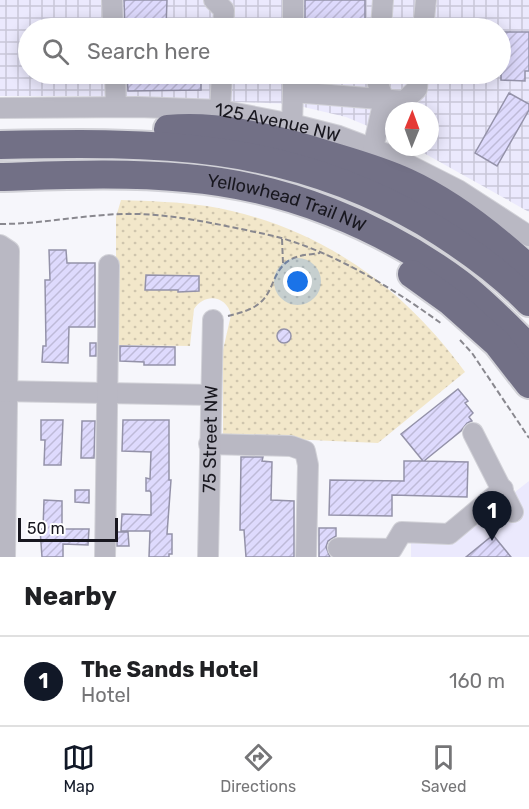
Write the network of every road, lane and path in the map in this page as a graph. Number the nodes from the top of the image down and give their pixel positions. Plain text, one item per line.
1 (112, 0) edge
2 (214, 0) edge
3 (293, 0) edge
4 (383, 0) edge
5 (426, 0) edge
6 (113, 18) edge
7 (224, 18) edge
8 (293, 18) edge
9 (382, 18) edge
10 (424, 18) edge
11 (115, 84) edge
12 (221, 84) edge
13 (293, 84) edge
14 (298, 84) edge
15 (378, 84) edge
16 (417, 84) edge
17 (384, 100) junction
18 (116, 107) junction
19 (0, 108) edge
20 (220, 110) junction
21 (292, 124) junction
22 (65, 144) junction
23 (0, 145) edge
24 (373, 148) junction
25 (66, 175) junction
26 (0, 177) edge
27 (0, 224) edge
28 (529, 236) edge
29 (282, 239) junction
30 (5, 248) edge
31 (320, 253) junction
32 (283, 264) junction
33 (109, 265) dead end
34 (529, 269) edge
35 (529, 302) edge
36 (213, 321) joint
37 (445, 326) dead end
38 (459, 338) dead end
39 (529, 348) edge
40 (529, 384) edge
41 (4, 391) edge
42 (109, 393) junction
43 (211, 395) junction
44 (473, 433) dead end
45 (529, 438) edge
46 (210, 444) junction
47 (503, 489) junction
48 (513, 512) dead end
49 (338, 548) dead end
50 (5, 557) edge
51 (105, 557) edge
52 (208, 557) edge
53 (306, 557) edge

1 - 6 street
2 - 7 street
3 - 8 street
4 - 9 street
5 - 10 street
11 - 18 street
12 - 20 street
13 - 21 street
14 - 17 street
15 - 17 street
16 - 17 street
17 - 24 street
18 - 19 street, 125 Avenue NW
18 - 20 street, 125 Avenue NW
20 - 21 street, 125 Avenue NW
21 - 24 street, 125 Avenue NW
22 - 23 highway, Yellowhead Trail NW
22 - 34 highway
22 - 35 highway, Yellowhead Trail NW
24 - 28 street, 125 Avenue NW
25 - 26 highway, Yellowhead Trail NW
25 - 39 highway, Yellowhead Trail NW
25 - 40 highway
27 - 29 path
29 - 31 path
29 - 32 path
30 - 41 street
31 - 32 path
31 - 37 path
32 - 36 path
33 - 42 street
36 - 43 street, 75 Street NW
38 - 45 path
41 - 42 street
41 - 50 street
42 - 43 street
42 - 51 street
43 - 46 street, 75 Street NW
44 - 47 street
46 - 52 street, 75 Street NW
46 - 53 street
47 - 48 street
47 - 49 street

